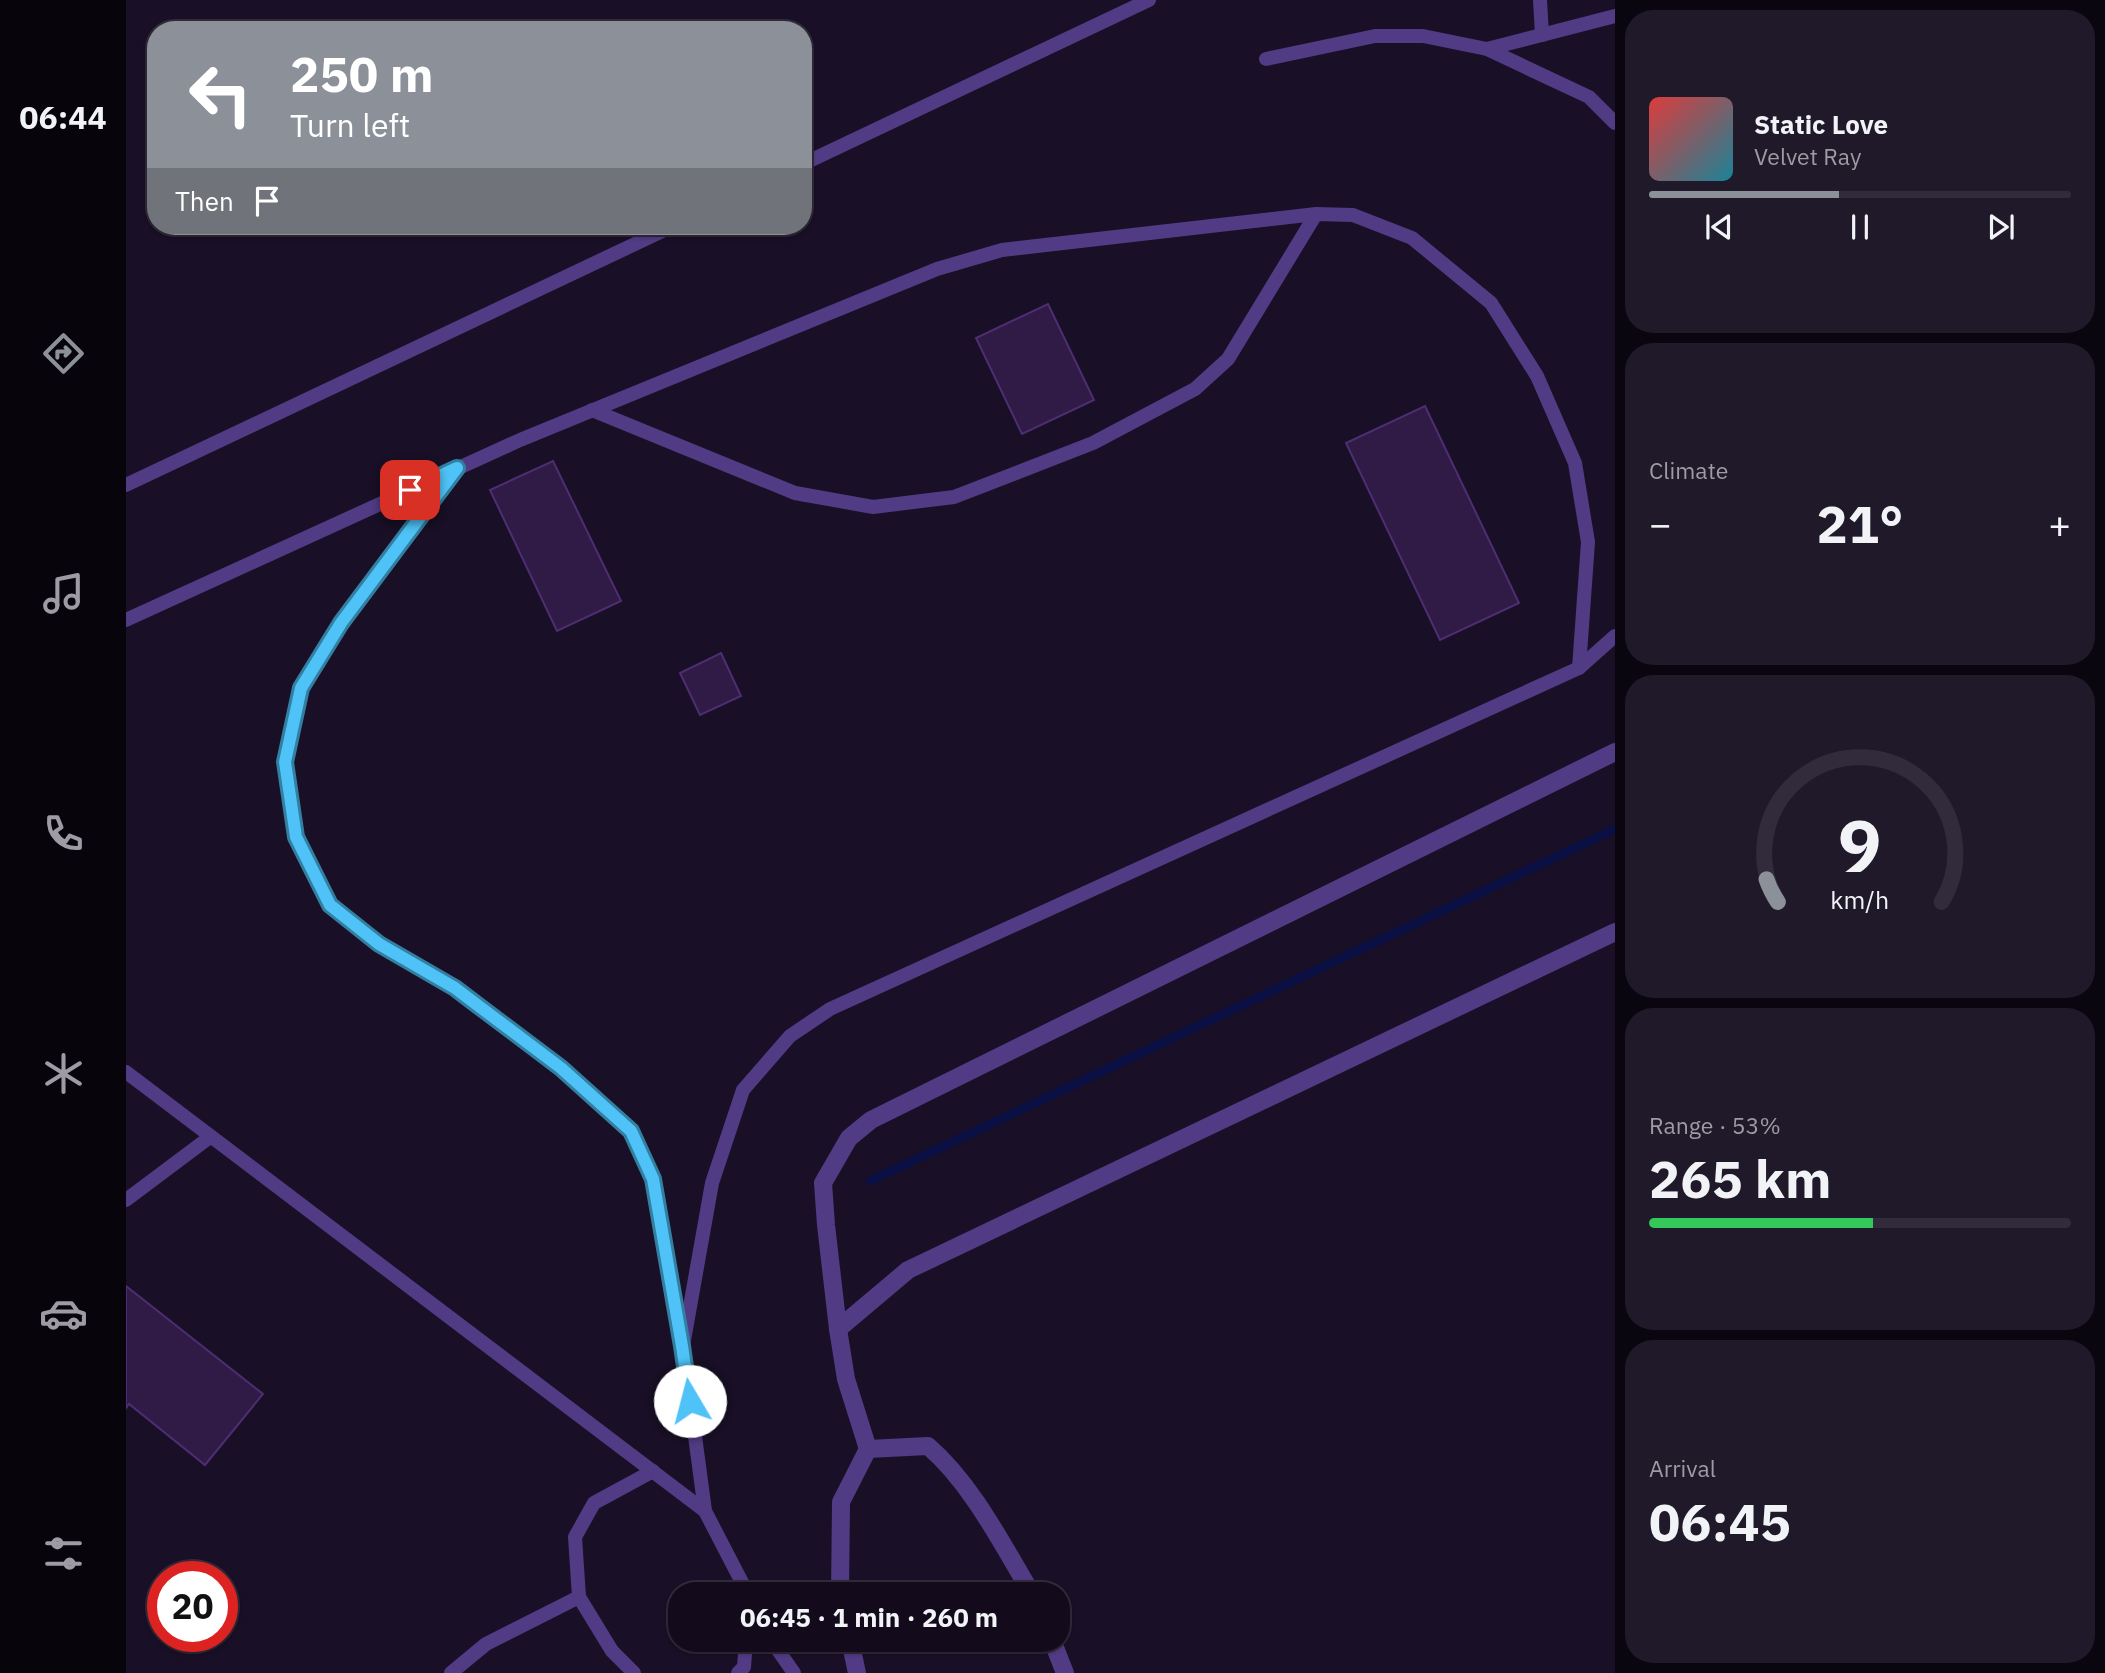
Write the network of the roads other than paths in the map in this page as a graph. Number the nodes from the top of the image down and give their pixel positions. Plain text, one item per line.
1 (1149, 0) edge
2 (1540, 0) edge
3 (1615, 16) edge
4 (1542, 35) junction
5 (1487, 49) junction
6 (1266, 59) dead end
7 (1615, 123) edge
8 (812, 160) edge
9 (1316, 214) junction
10 (654, 235) edge
11 (592, 410) junction
12 (457, 468) junction
13 (126, 485) edge
14 (126, 620) edge
15 (1615, 636) edge
16 (1579, 668) junction
17 (1615, 752) edge
18 (1615, 932) edge
19 (126, 1072) edge
20 (210, 1137) junction
21 (126, 1200) edge
22 (838, 1329) junction
23 (682, 1346) junction
24 (869, 1449) junction
25 (653, 1471) junction
26 (705, 1511) junction
27 (742, 1582) edge
28 (840, 1582) edge
29 (1025, 1582) edge
30 (579, 1597) junction
31 (745, 1652) edge
32 (779, 1652) edge
33 (853, 1652) edge
34 (1057, 1652) edge
35 (451, 1673) edge
36 (634, 1673) edge
37 (738, 1673) edge
38 (794, 1673) edge
39 (857, 1673) edge
40 (1065, 1673) edge

1 - 8 lane
2 - 4 lane
3 - 4 lane
4 - 5 lane
5 - 6 lane
5 - 7 lane
9 - 11 lane
9 - 11 lane
9 - 16 lane
10 - 13 lane
11 - 12 lane
12 - 14 lane
12 - 23 lane
15 - 16 lane
16 - 23 lane
17 - 22 street
18 - 22 street
19 - 20 lane
20 - 21 lane
20 - 25 lane
22 - 24 street
23 - 26 lane
24 - 28 street
24 - 29 street
25 - 26 lane
25 - 30 lane
26 - 27 lane
30 - 35 lane
30 - 36 lane
31 - 37 lane
32 - 38 lane
33 - 39 street
34 - 40 street

